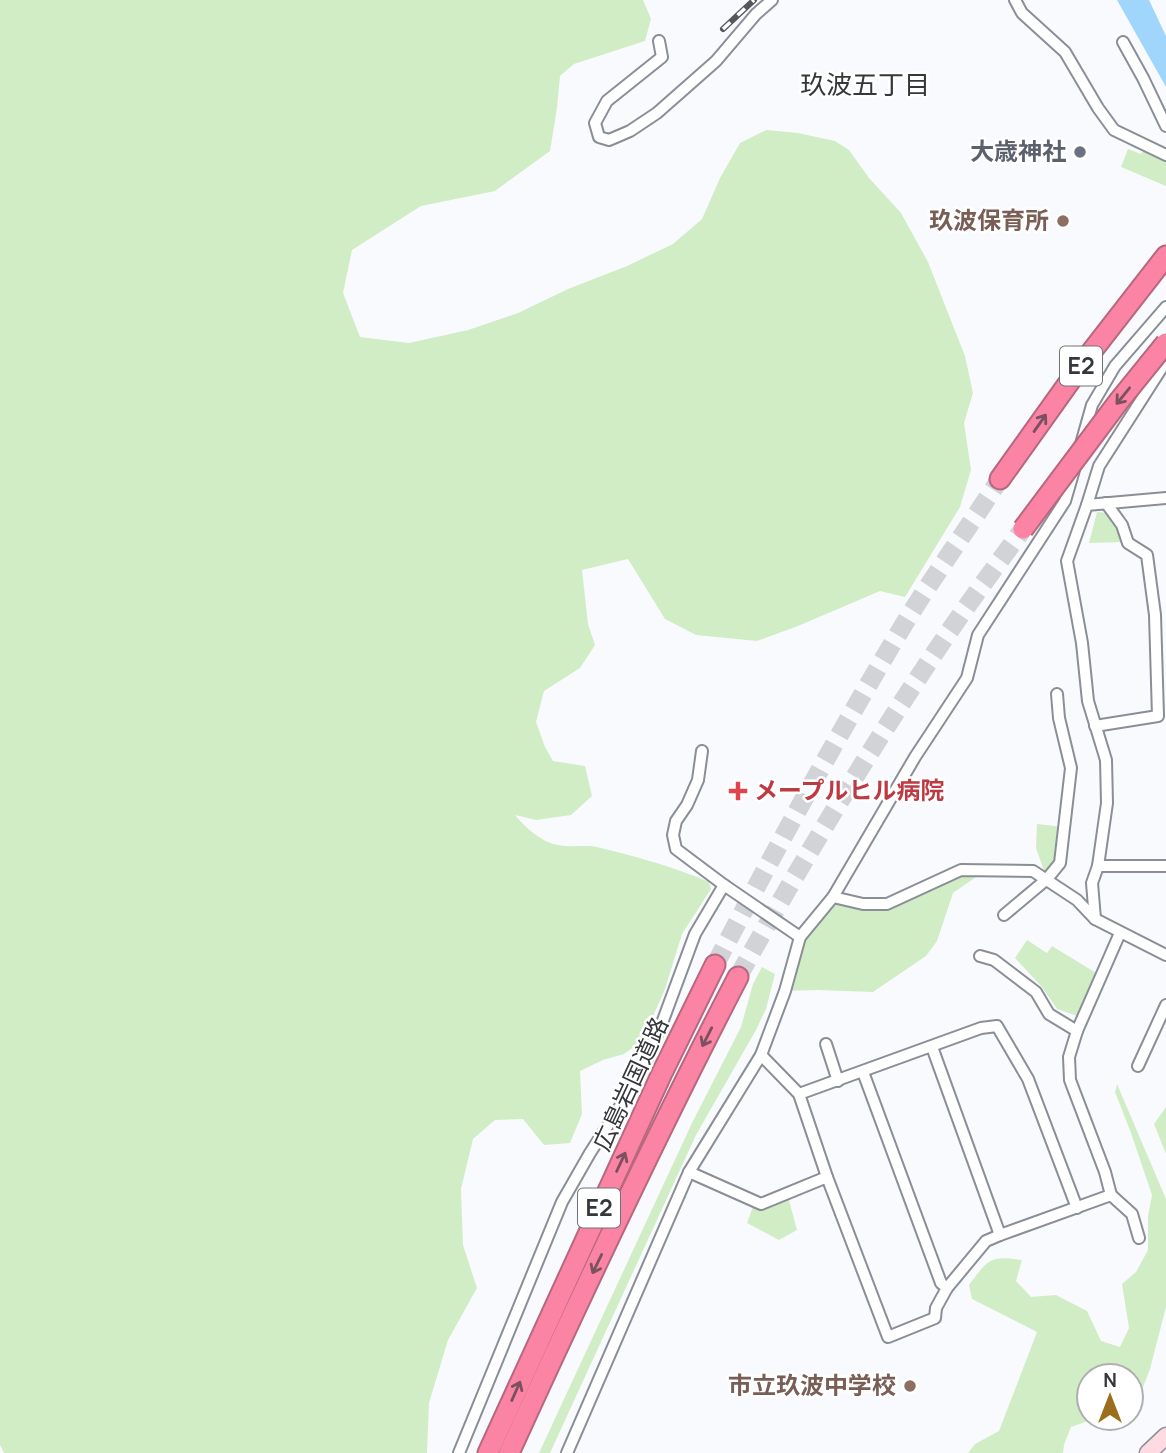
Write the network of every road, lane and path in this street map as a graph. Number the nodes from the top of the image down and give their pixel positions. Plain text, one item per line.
1 (772, 0) edge
2 (1015, 0) edge
3 (659, 41) dead end
4 (1123, 43) dead end
5 (1166, 126) edge
6 (1166, 155) edge
7 (1166, 256) edge
8 (1166, 307) edge
9 (1166, 343) edge
10 (1166, 365) edge
11 (1000, 479) tunnel mouth
12 (1166, 498) edge
13 (1106, 503) junction
14 (1087, 505) junction
15 (1023, 529) tunnel mouth
16 (1161, 614) edge
17 (1056, 694) dead end
18 (1095, 726) junction
19 (702, 751) dead end
20 (1098, 866) junction
21 (1166, 866) edge
22 (1047, 879) junction
23 (724, 885) junction
24 (834, 897) junction
25 (1004, 915) dead end
26 (1095, 919) junction
27 (1121, 933) junction
28 (800, 937) junction
29 (1166, 955) edge
30 (980, 956) dead end
31 (715, 965) tunnel mouth
32 (738, 976) tunnel mouth
33 (1166, 1005) edge
34 (1077, 1031) junction
35 (826, 1045) dead end
36 (932, 1047) junction
37 (761, 1055) junction
38 (1138, 1066) dead end
39 (863, 1072) junction
40 (838, 1081) junction
41 (799, 1094) junction
42 (689, 1172) junction
43 (827, 1177) junction
44 (1111, 1195) junction
45 (1077, 1208) junction
46 (1000, 1235) junction
47 (1139, 1238) dead end
48 (947, 1287) junction
49 (1166, 1436) edge
50 (459, 1453) edge
51 (488, 1453) edge
52 (509, 1453) edge
53 (567, 1453) edge
54 (1148, 1453) edge

1 - 3 street
2 - 6 street
4 - 5 street
11 -> 7 highway, E2
8 - 24 street
9 -> 15 highway, E2, bridge
10 - 14 street
12 - 13 street
13 - 14 street
13 - 16 street
14 - 18 street
16 - 18 street
17 - 22 street
18 - 20 street
19 - 23 street
20 - 21 street
20 - 26 street
22 - 24 street
22 - 25 street
22 - 26 street
23 - 28 street
23 - 50 street
24 - 28 street
26 - 27 street
27 - 29 street
27 - 34 street
28 - 37 street
30 - 34 street
51 -> 31 highway, 広島岩国道路 / E2
32 -> 52 highway, 広島岩国道路 / E2
33 - 38 street
34 - 44 street
35 - 40 street
36 - 39 street
36 - 45 street
36 - 46 street
37 - 41 street
37 - 42 street
39 - 40 street
39 - 48 street
40 - 41 street
41 - 43 street
42 - 43 street
42 - 53 street
43 - 48 street
44 - 45 street
44 - 47 street
45 - 46 street
46 - 48 street
49 - 54 street

